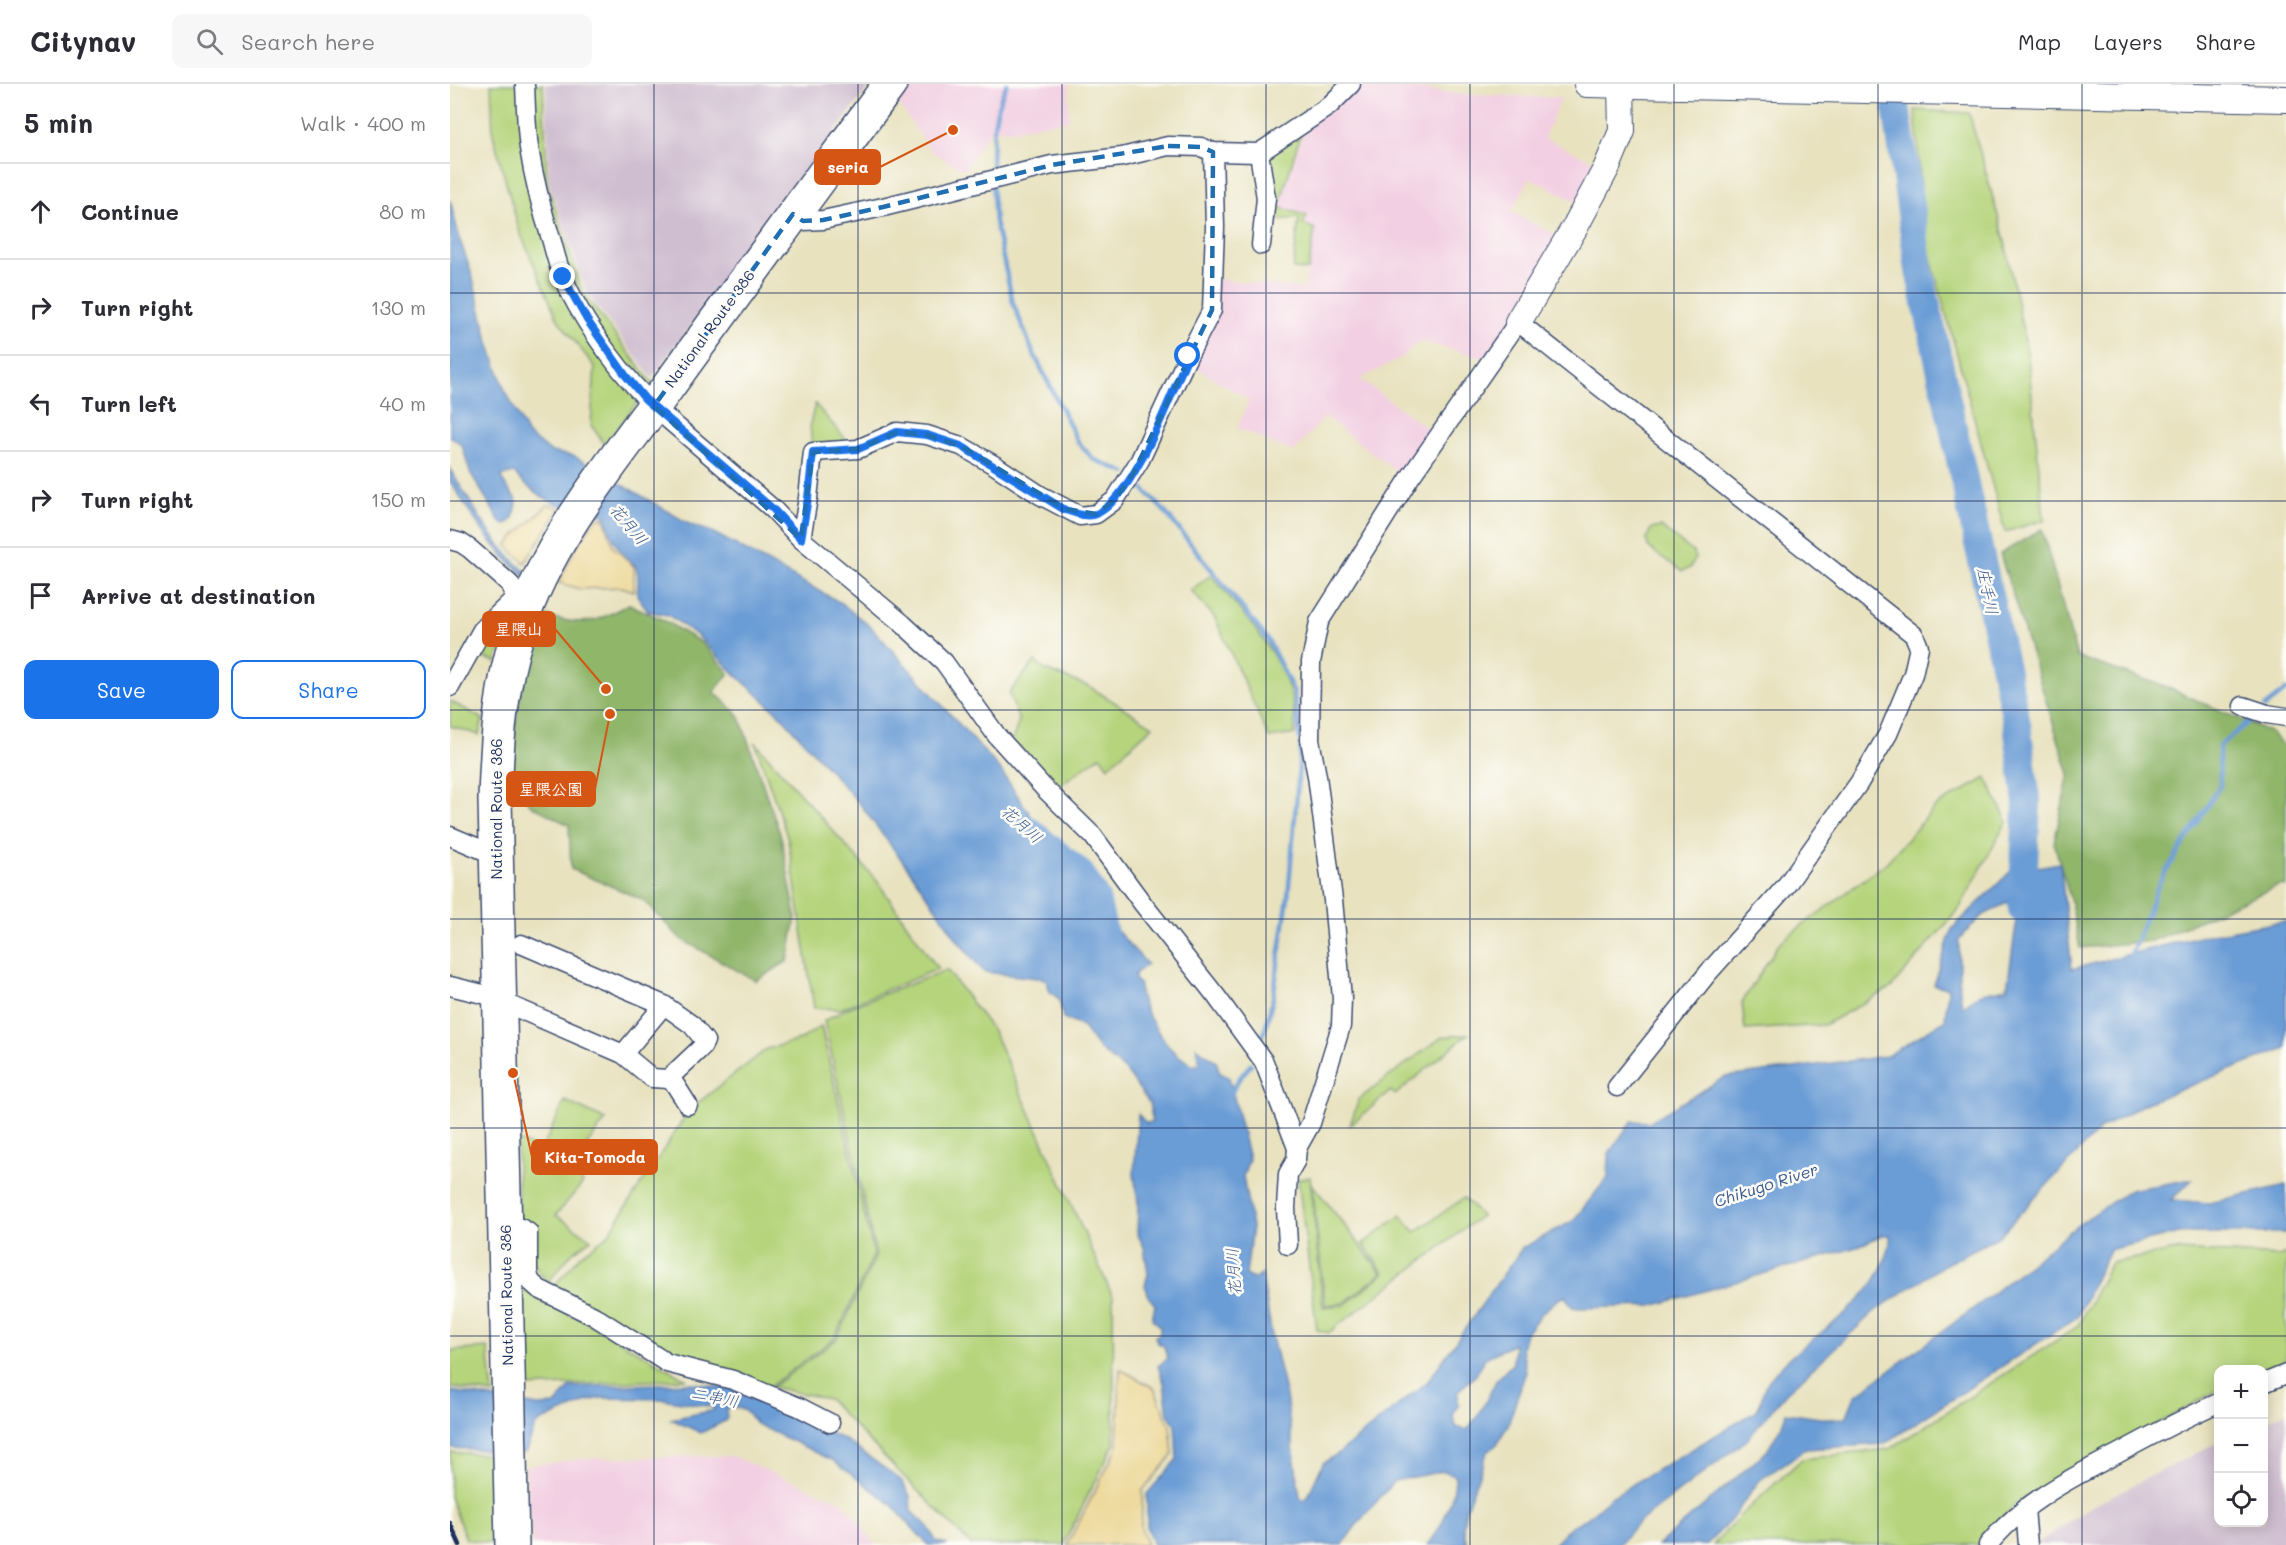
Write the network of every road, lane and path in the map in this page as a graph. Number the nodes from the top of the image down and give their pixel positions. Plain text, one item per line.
1 (525, 84) edge
2 (890, 84) edge
3 (1351, 84) edge
4 (1587, 84) edge
5 (1621, 85) edge
6 (2167, 90) edge
7 (2286, 99) edge
8 (1212, 152) junction
9 (1259, 153) junction
10 (793, 214) junction
11 (1261, 245) dead end
12 (1518, 322) junction
13 (650, 412) junction
14 (801, 539) junction
15 (450, 540) edge
16 (523, 600) junction
17 (450, 687) edge
18 (2243, 706) dead end
19 (2286, 717) edge
20 (450, 836) edge
21 (496, 852) junction
22 (520, 944) dead end
23 (450, 986) edge
24 (500, 1000) junction
25 (664, 1005) junction
26 (623, 1054) junction
27 (668, 1079) junction
28 (1617, 1088) dead end
29 (688, 1105) dead end
30 (1298, 1148) junction
31 (505, 1228) junction
32 (1288, 1245) dead end
33 (2286, 1374) edge
34 (2268, 1381) edge
35 (2214, 1405) edge
36 (830, 1423) dead end
37 (2025, 1508) junction
38 (512, 1545) edge
39 (1988, 1545) edge
40 (2028, 1545) edge

1 - 13 street
2 - 10 highway, National Route 386
3 - 9 street
4 - 5 street
5 - 6 street
5 - 12 street
6 - 7 street
8 - 9 street
8 - 10 street
8 - 14 street
9 - 11 street
10 - 13 highway, National Route 386
12 - 28 street
12 - 30 street
13 - 14 street
13 - 16 highway, National Route 386
14 - 30 street
15 - 16 street
16 - 17 street
16 - 21 highway, National Route 386
18 - 19 street
20 - 21 street
21 - 24 highway, National Route 386
22 - 25 street
23 - 24 street
24 - 26 street
24 - 31 highway, National Route 386
25 - 26 street
25 - 27 street
26 - 27 street
27 - 29 street
30 - 32 street
31 - 36 street
31 - 38 highway, National Route 386
33 - 34 street
35 - 37 street
37 - 39 street
37 - 40 street

